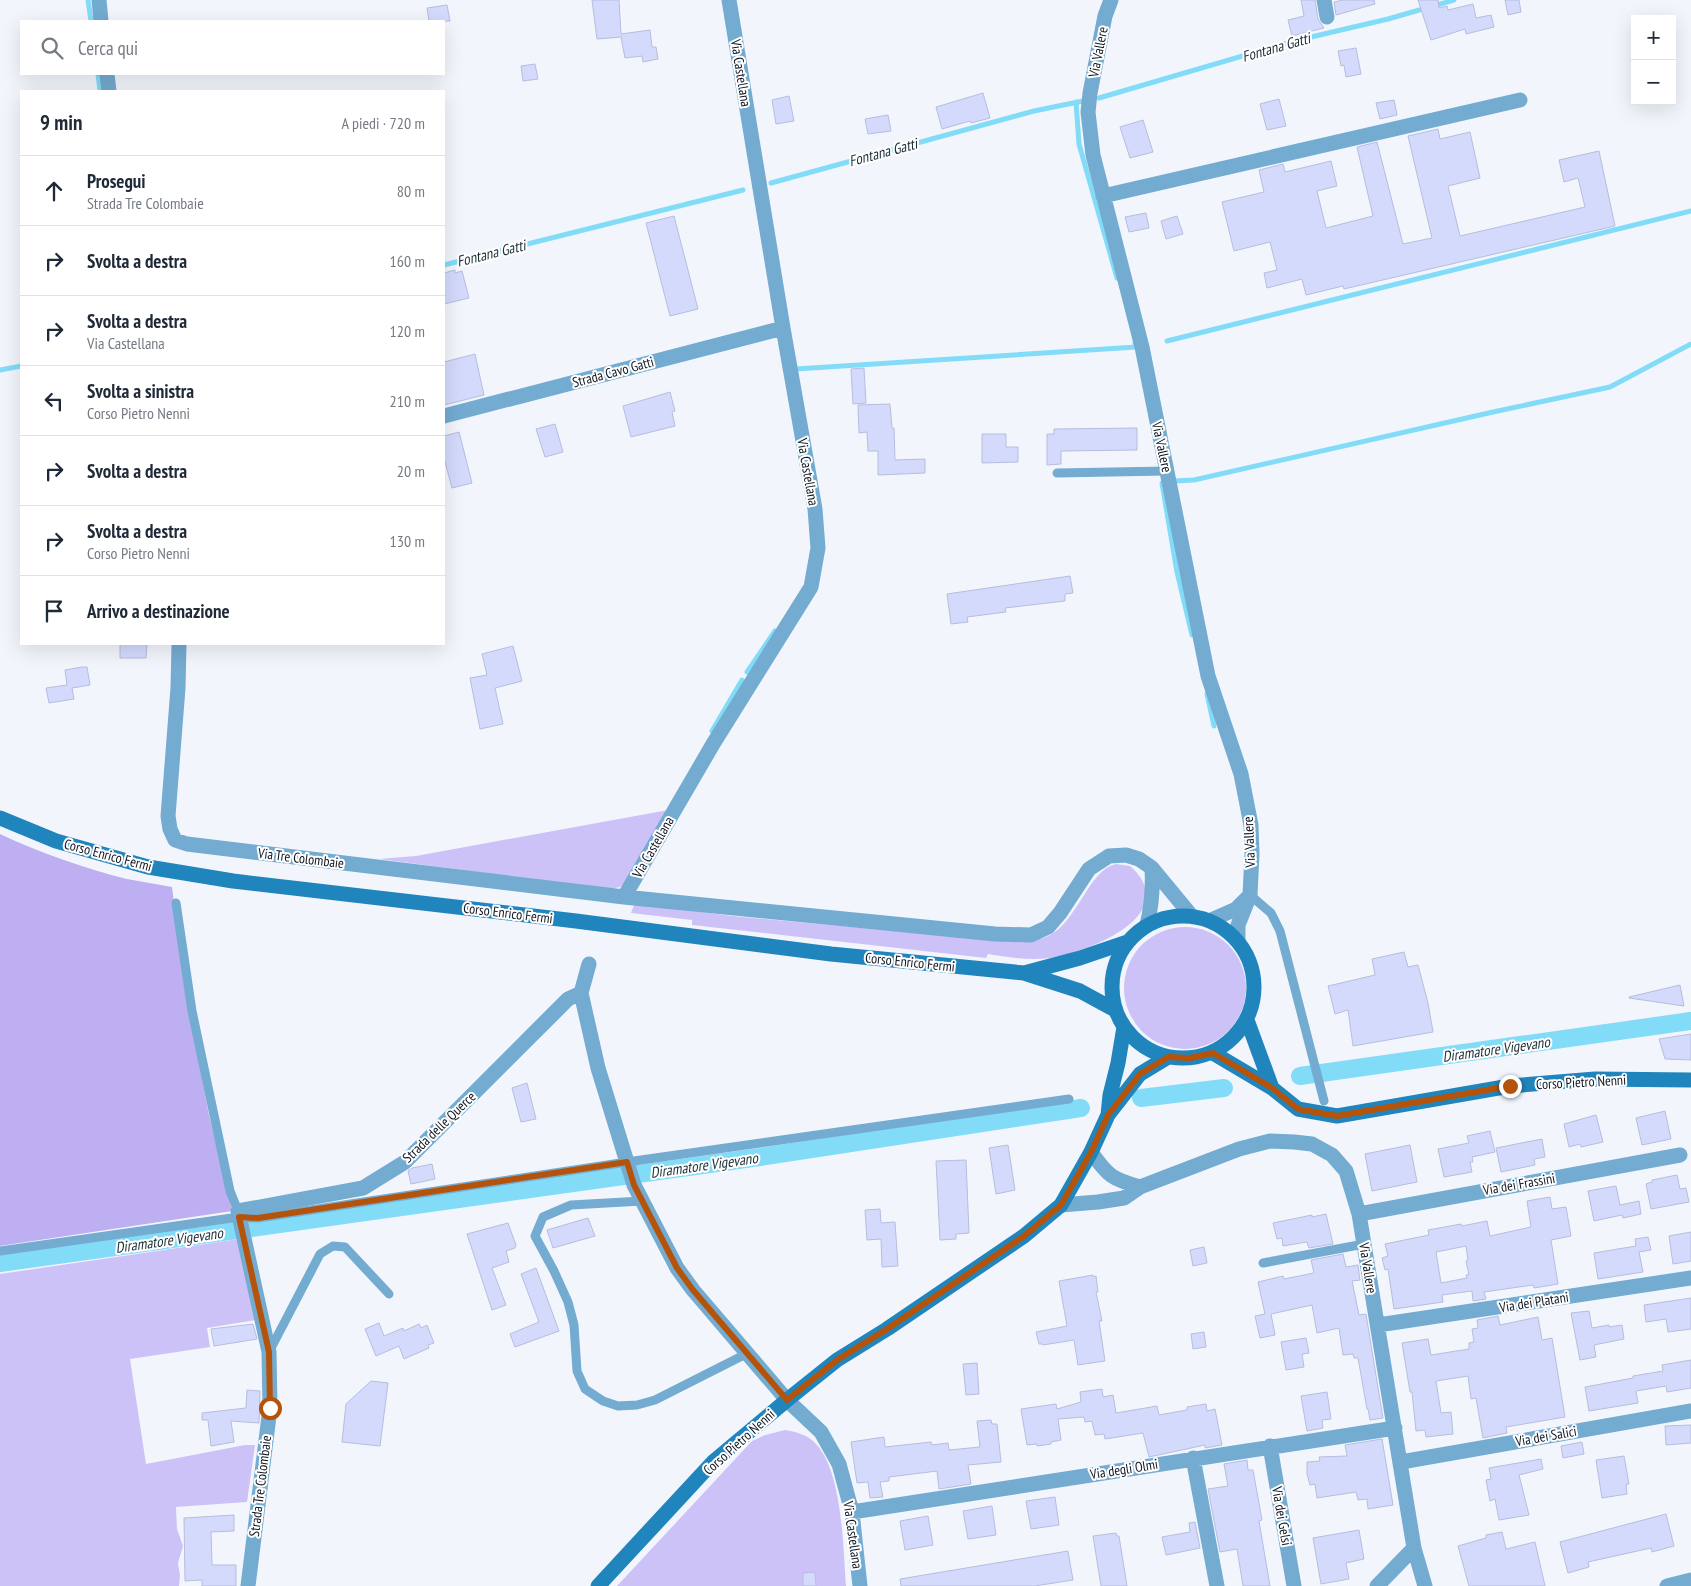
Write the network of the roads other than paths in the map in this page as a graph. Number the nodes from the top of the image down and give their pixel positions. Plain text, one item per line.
1 (99, 0) edge
2 (729, 0) edge
3 (1111, 0) edge
4 (1324, 0) edge
5 (1328, 17) dead end
6 (101, 20) edge
7 (107, 75) edge
8 (109, 90) edge
9 (1520, 100) dead end
10 (1103, 196) junction
11 (783, 328) junction
12 (445, 416) edge
13 (1167, 471) junction
14 (1056, 473) dead end
15 (179, 645) edge
16 (0, 818) edge
17 (1152, 868) junction
18 (1250, 895) junction
19 (624, 897) junction
20 (176, 902) dead end
21 (1190, 914) junction
22 (1211, 920) junction
23 (1147, 925) junction
24 (1238, 940) junction
25 (1127, 942) junction
26 (590, 964) dead end
27 (1024, 973) junction
28 (581, 993) junction
29 (1115, 1010) junction
30 (1247, 1020) junction
31 (1124, 1027) junction
32 (1213, 1053) junction
33 (1168, 1057) junction
34 (1691, 1080) edge
35 (1272, 1088) junction
36 (1069, 1099) dead end
37 (1324, 1101) dead end
38 (1108, 1115) junction
39 (1091, 1152) junction
40 (1680, 1155) dead end
41 (627, 1162) junction
42 (1140, 1187) junction
43 (642, 1200) junction
44 (1061, 1205) junction
45 (1359, 1214) junction
46 (239, 1216) junction
47 (1364, 1244) junction
48 (0, 1251) edge
49 (1263, 1263) dead end
50 (1691, 1278) edge
51 (389, 1294) dead end
52 (1378, 1325) junction
53 (269, 1352) junction
54 (748, 1353) junction
55 (787, 1400) junction
56 (1691, 1411) edge
57 (1395, 1428) junction
58 (1270, 1446) junction
59 (1194, 1458) junction
60 (1401, 1462) junction
61 (852, 1512) junction
62 (1414, 1548) junction
63 (1691, 1580) edge
64 (248, 1586) edge
65 (598, 1586) edge
66 (860, 1586) edge
67 (1217, 1586) edge
68 (1294, 1586) edge
69 (1377, 1586) edge
70 (1425, 1586) edge
71 (1667, 1586) edge

1 - 6 street
2 - 11 street, Via Castellana
3 - 10 street, Via Vallere
4 - 5 street
7 - 8 street
9 - 10 street
10 - 13 street, Via Vallere
11 - 12 street, Strada Cavo Gatti
11 - 19 street, Via Castellana
13 - 14 lane
13 - 18 street, Via Vallere
15 - 19 street, Via Tre Colombaie
16 - 27 main road, Corso Enrico Fermi
17 - 19 street
17 - 21 street
17 - 23 street
18 - 22 street
18 - 24 street, Via Vallere
18 - 37 lane
20 - 46 lane
21 - 22 main road
21 - 23 main road
22 - 24 main road
23 - 25 main road
24 - 30 main road
25 - 27 main road, Corso Enrico Fermi
25 - 29 main road
26 - 28 street
27 - 29 main road, Corso Enrico Fermi
28 - 41 street, Via Castellana
28 - 46 street, Strada delle Querce
29 - 31 main road
30 - 32 main road
30 - 35 main road
31 - 33 main road
31 - 38 main road, Corso Pietro Nenni
32 - 33 main road
32 - 35 main road, Corso Pietro Nenni
33 - 38 main road, Corso Pietro Nenni
34 - 35 main road, Corso Pietro Nenni
36 - 41 lane
38 - 39 main road, Corso Pietro Nenni
39 - 42 street
39 - 44 main road, Corso Pietro Nenni
40 - 45 street, Via dei Frassini
41 - 43 street, Via Castellana
41 - 46 lane
42 - 44 street, Via Vallere
42 - 45 street, Via Vallere
43 - 54 street, Via Castellana
43 - 54 lane
44 - 55 main road, Corso Pietro Nenni
45 - 47 street, Via Vallere
46 - 48 lane
46 - 53 street, Strada Tre Colombaie
47 - 49 lane
47 - 52 street, Via Vallere
50 - 52 street, Via dei Platani
51 - 53 lane
52 - 57 street, Via Vallere
53 - 64 street, Strada Tre Colombaie
54 - 55 street, Via Castellana
55 - 61 street, Via Castellana
55 - 65 main road, Corso Pietro Nenni
56 - 60 street, Via dei Salici
57 - 58 street, Via degli Olmi
57 - 60 street, Via Vallere
58 - 59 street, Via degli Olmi
58 - 68 street, Via dei Gelsi
59 - 61 street, Via degli Olmi
59 - 67 street
60 - 62 street, Via Vallere
61 - 66 street, Via Castellana
62 - 69 street
62 - 70 street, Via Vallere
63 - 71 street

